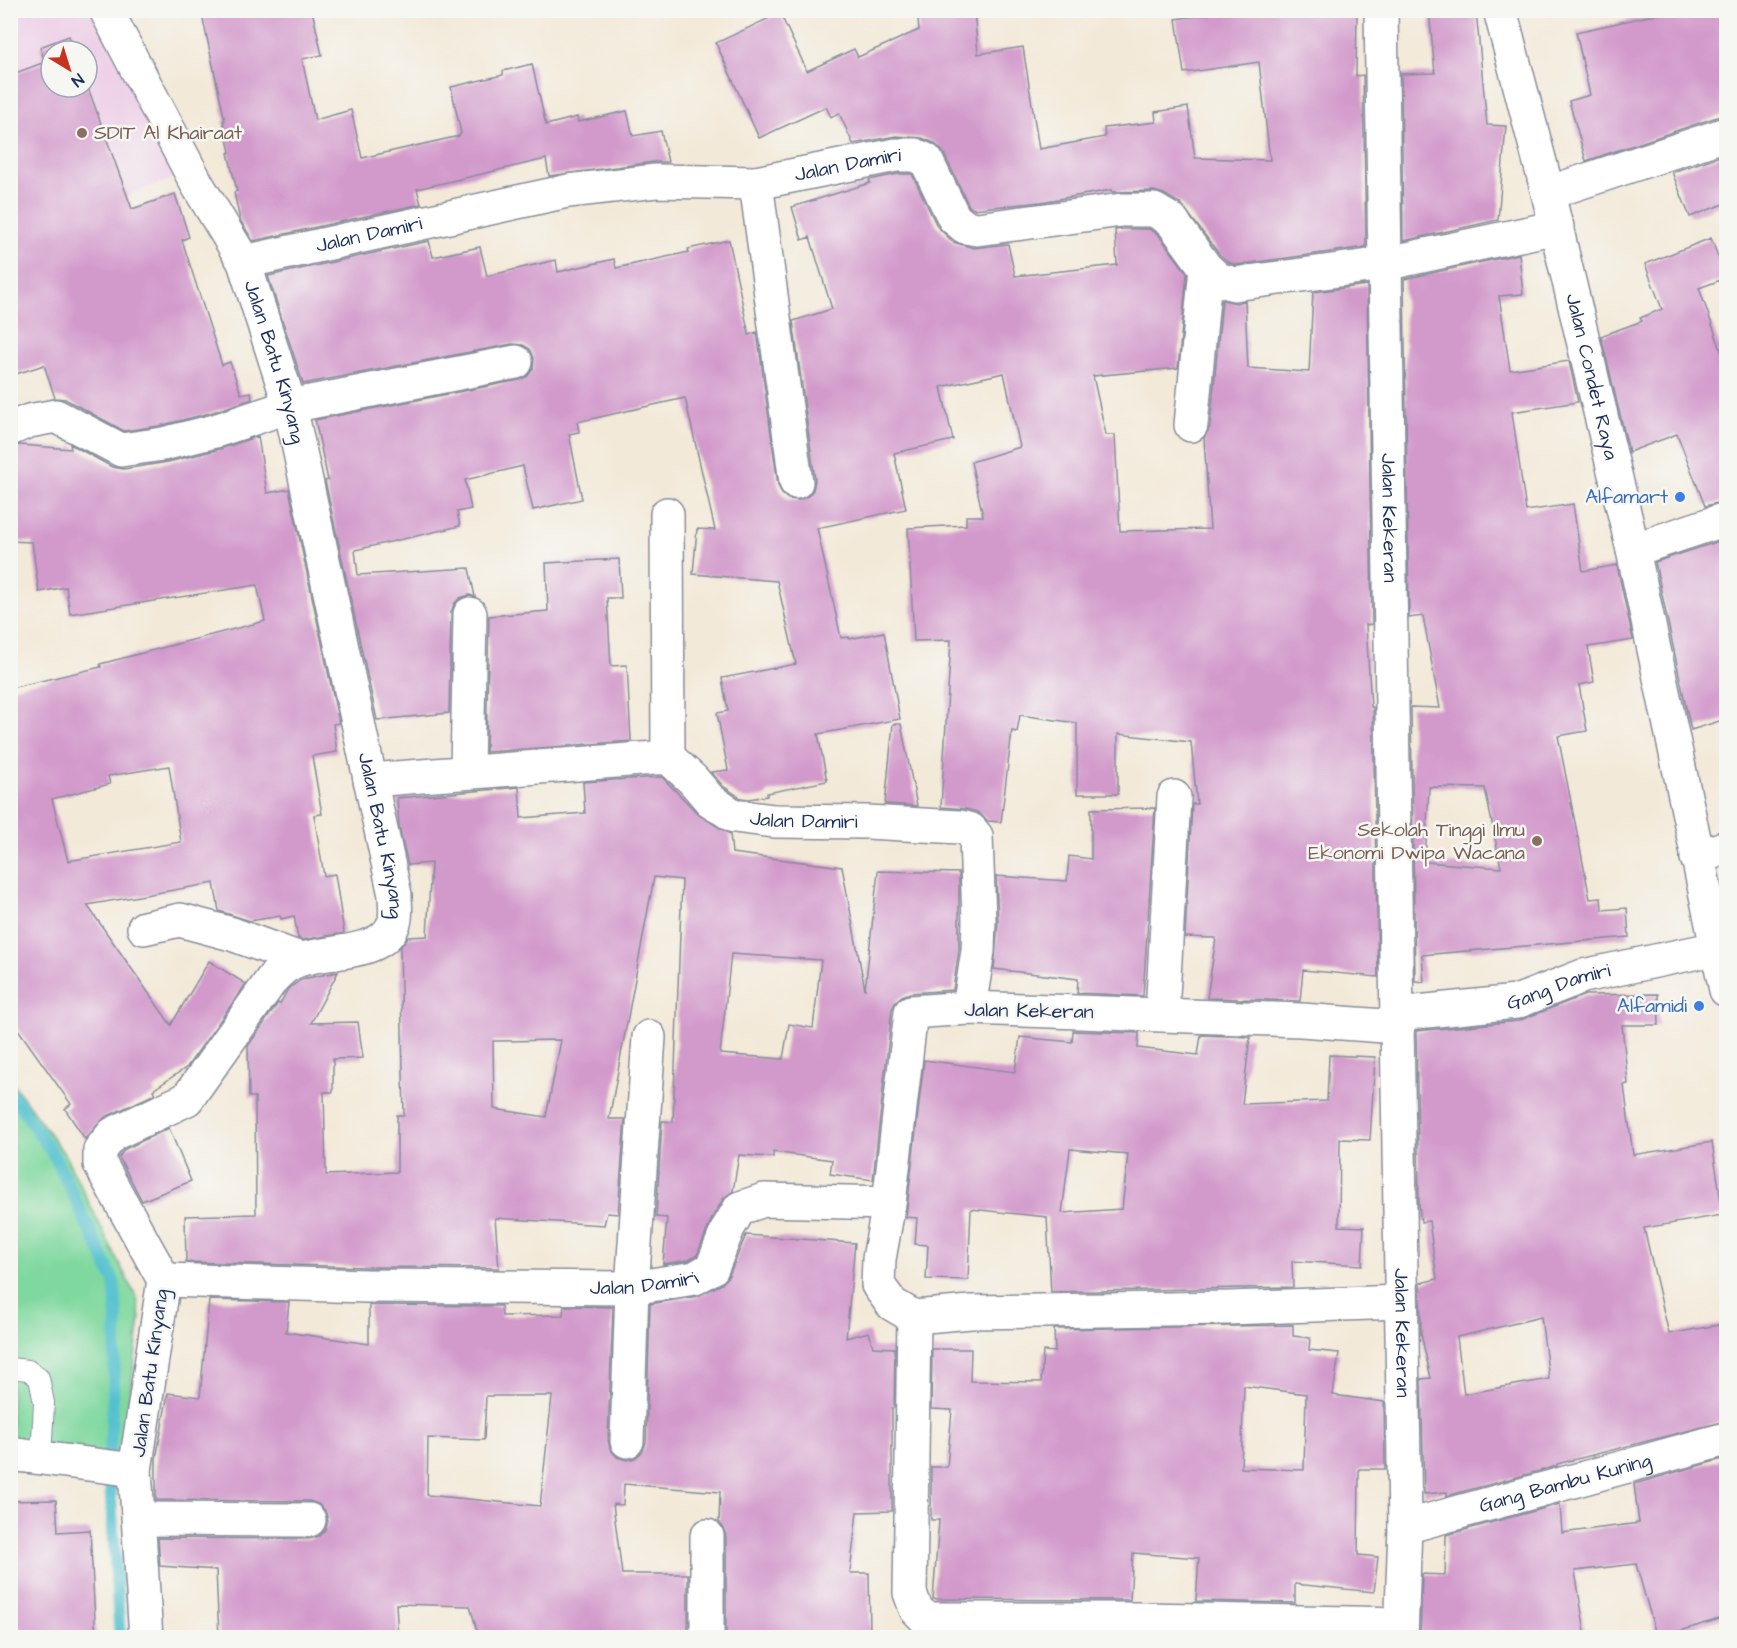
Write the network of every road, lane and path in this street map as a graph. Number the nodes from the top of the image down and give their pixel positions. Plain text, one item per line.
1 (106, 10) edge
2 (1381, 10) edge
3 (1500, 10) edge
4 (1726, 134) edge
5 (756, 183) junction
6 (1548, 193) junction
7 (1557, 227) junction
8 (244, 262) junction
9 (1384, 264) junction
10 (1206, 268) junction
11 (516, 362) dead end
12 (290, 406) junction
13 (1191, 425) dead end
14 (10, 429) edge
15 (796, 482) dead end
16 (667, 514) dead end
17 (1726, 519) edge
18 (1634, 550) junction
19 (470, 614) dead end
20 (668, 757) junction
21 (467, 772) junction
22 (370, 780) junction
23 (1174, 797) dead end
24 (1712, 852) edge
25 (144, 928) dead end
26 (1718, 948) junction
27 (300, 959) junction
28 (1726, 990) edge
29 (969, 1008) junction
30 (1161, 1014) junction
31 (1398, 1021) junction
32 (649, 1038) dead end
33 (889, 1203) junction
34 (164, 1280) junction
35 (632, 1288) junction
36 (1401, 1302) junction
37 (914, 1317) junction
38 (10, 1368) edge
39 (1726, 1438) edge
40 (627, 1441) dead end
41 (26, 1456) edge
42 (132, 1471) junction
43 (139, 1519) junction
44 (309, 1520) dead end
45 (1405, 1527) junction
46 (707, 1536) dead end
47 (1144, 1628) edge
48 (1401, 1631) edge
49 (146, 1638) edge
50 (706, 1638) edge

1 - 8 street, Jalan Batu Kinyang
2 - 9 street, Jalan Kekeran
3 - 6 street, Jalan Condet Raya
4 - 6 street
5 - 8 street, Jalan Damiri
5 - 10 street, Jalan Damiri
5 - 15 street
6 - 7 street, Jalan Condet Raya
7 - 9 street, Jalan Damiri
7 - 18 street, Jalan Condet Raya
8 - 12 street, Jalan Batu Kinyang
9 - 10 street, Jalan Damiri
9 - 31 street, Jalan Kekeran
10 - 13 street
11 - 12 street
12 - 14 street
12 - 22 street, Jalan Batu Kinyang
16 - 20 street
17 - 18 street
18 - 24 street, Jalan Condet Raya
19 - 21 street
20 - 21 street
20 - 29 street, Jalan Damiri
21 - 22 street
22 - 27 street, Jalan Batu Kinyang
23 - 30 street
24 - 26 street, Jalan Condet Raya
25 - 27 street
26 - 28 street, Jalan Condet Raya
26 - 31 street, Gang Damiri
27 - 34 street, Jalan Batu Kinyang
29 - 30 street, Jalan Kekeran
29 - 33 street, Jalan Kekeran
30 - 31 street, Jalan Kekeran
31 - 36 street, Jalan Kekeran
32 - 35 street
33 - 35 street, Jalan Damiri
33 - 37 street
34 - 35 street, Jalan Damiri
34 - 42 street, Jalan Batu Kinyang
35 - 40 street
36 - 37 street
36 - 45 street, Jalan Kekeran
37 - 47 street
38 - 41 lane
39 - 45 street, Gang Bambu Kuning
41 - 42 street
42 - 43 street, Jalan Batu Kinyang
43 - 44 street
43 - 49 street, Jalan Batu Kinyang
45 - 48 street, Jalan Kekeran
46 - 50 street
47 - 48 street

